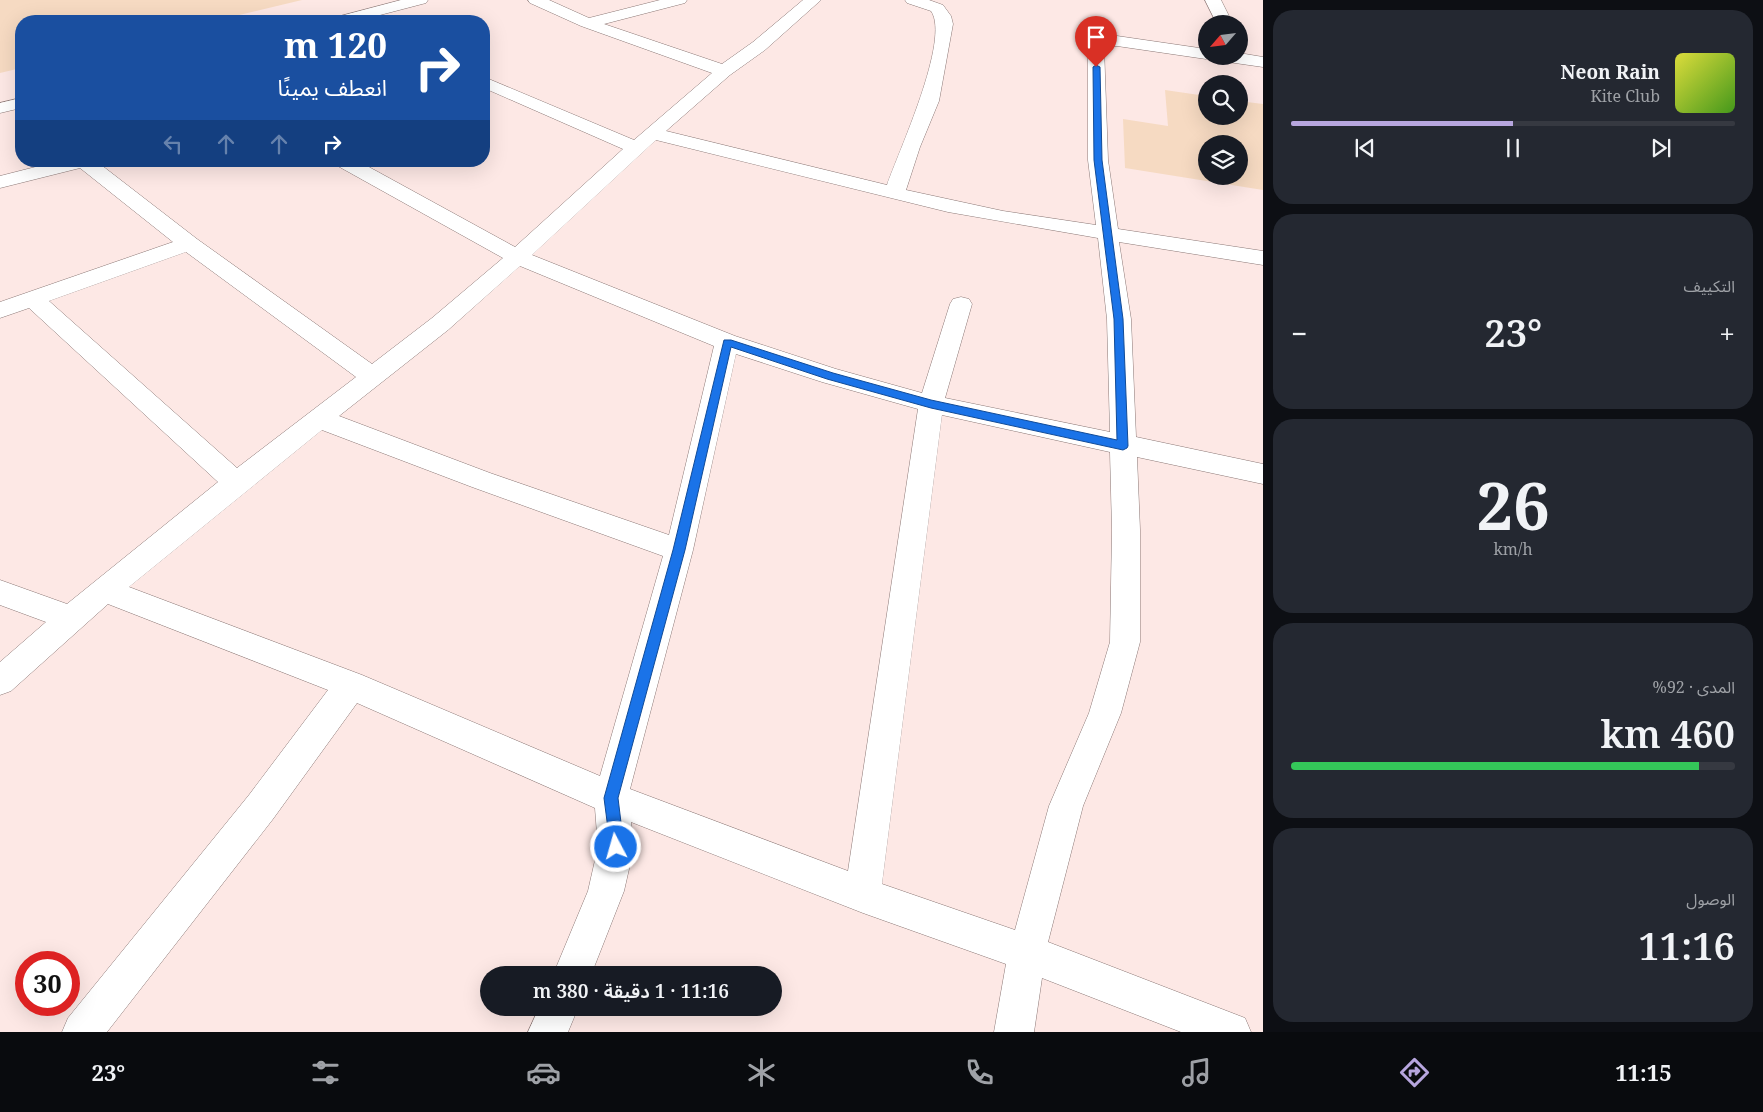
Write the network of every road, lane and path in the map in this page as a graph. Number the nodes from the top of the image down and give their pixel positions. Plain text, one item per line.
1 (420, 0) edge
2 (536, 0) edge
3 (679, 0) edge
4 (813, 0) edge
5 (913, 0) edge
6 (1213, 0) edge
7 (362, 15) edge
8 (1220, 15) edge
9 (587, 23) junction
10 (1198, 53) edge
11 (1248, 58) edge
12 (1263, 62) edge
13 (724, 72) junction
14 (490, 85) edge
15 (15, 104) edge
16 (0, 108) edge
17 (655, 134) junction
18 (636, 148) junction
19 (59, 167) edge
20 (91, 167) edge
21 (354, 167) edge
22 (0, 182) edge
23 (894, 194) junction
24 (1107, 232) junction
25 (188, 244) junction
26 (517, 257) junction
27 (1263, 258) edge
28 (33, 299) junction
29 (961, 304) dead end
30 (0, 310) edge
31 (727, 342) junction
32 (372, 376) junction
33 (931, 404) junction
34 (318, 418) junction
35 (1123, 446) junction
36 (1263, 474) edge
37 (236, 483) junction
38 (679, 550) junction
39 (104, 590) junction
40 (0, 592) edge
41 (72, 619) junction
42 (0, 681) edge
43 (351, 685) junction
44 (611, 798) junction
45 (863, 896) junction
46 (1027, 953) junction
47 (576, 966) edge
48 (555, 1016) edge
49 (82, 1032) edge
50 (548, 1032) edge
51 (1014, 1032) edge
52 (1231, 1032) edge

1 - 7 street
2 - 9 street
3 - 9 street
4 - 13 street
5 - 23 street
6 - 8 street
9 - 13 street
10 - 24 street
11 - 12 street
13 - 17 street
14 - 18 street
15 - 16 street
17 - 18 street
17 - 23 street
18 - 26 street
19 - 22 street
20 - 25 street
21 - 26 street
23 - 24 street
24 - 27 street
24 - 35 street
25 - 28 street
25 - 32 street
26 - 31 street
26 - 32 street
28 - 30 street
28 - 37 street
29 - 33 street
31 - 33 street
31 - 38 street
32 - 34 street
33 - 35 street
33 - 45 street
34 - 37 street
34 - 38 street
35 - 36 street
35 - 46 street
37 - 39 street
38 - 44 street
39 - 41 street
39 - 43 street
40 - 41 street
41 - 42 street
43 - 44 street
43 - 49 street
44 - 45 street
44 - 47 street
45 - 46 street
46 - 51 street
46 - 52 street
48 - 50 street

